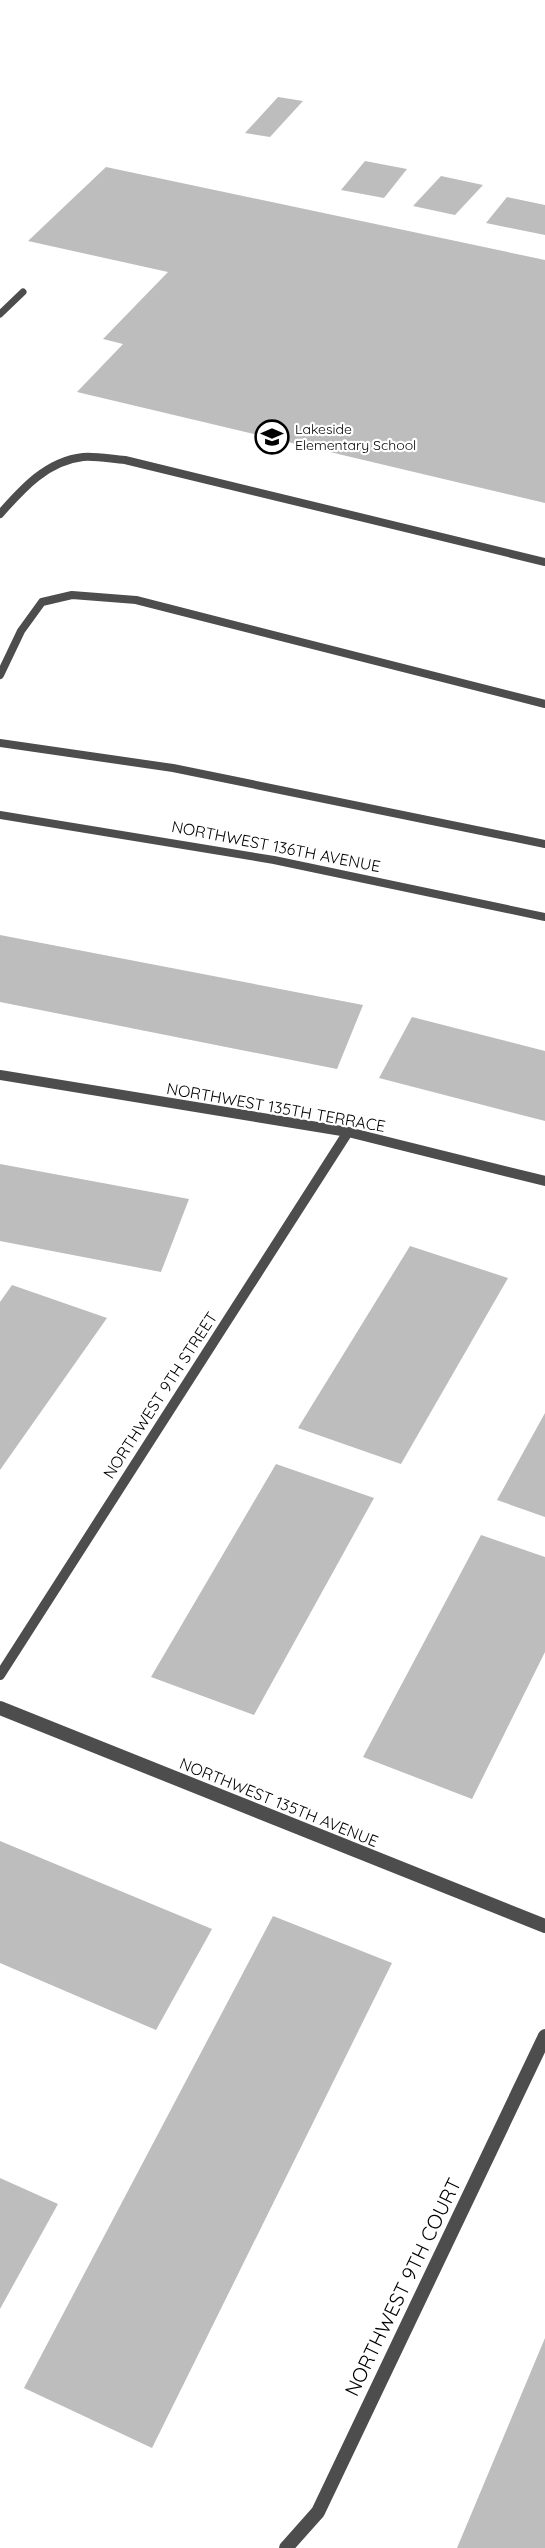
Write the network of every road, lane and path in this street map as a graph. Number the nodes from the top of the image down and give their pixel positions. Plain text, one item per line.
1 (23, 292) dead end
2 (0, 314) edge
3 (0, 514) edge
4 (545, 562) edge
5 (0, 675) edge
6 (545, 705) edge
7 (0, 743) edge
8 (0, 815) edge
9 (545, 844) edge
10 (545, 917) edge
11 (0, 1075) edge
12 (348, 1132) junction
13 (545, 1181) edge
14 (0, 1675) edge
15 (0, 1708) edge
16 (545, 1926) edge
17 (545, 2036) edge
18 (286, 2548) edge

1 - 2 street
3 - 4 street
5 - 6 street
7 - 9 street
8 - 10 street, NORTHWEST 136TH AVENUE
11 - 12 street, NORTHWEST 135TH TERRACE
12 - 13 street, NORTHWEST 135TH TERRACE
12 - 14 street, NORTHWEST 9TH STREET
15 - 16 street, NORTHWEST 135TH AVENUE
17 - 18 street, NORTHWEST 9TH COURT

